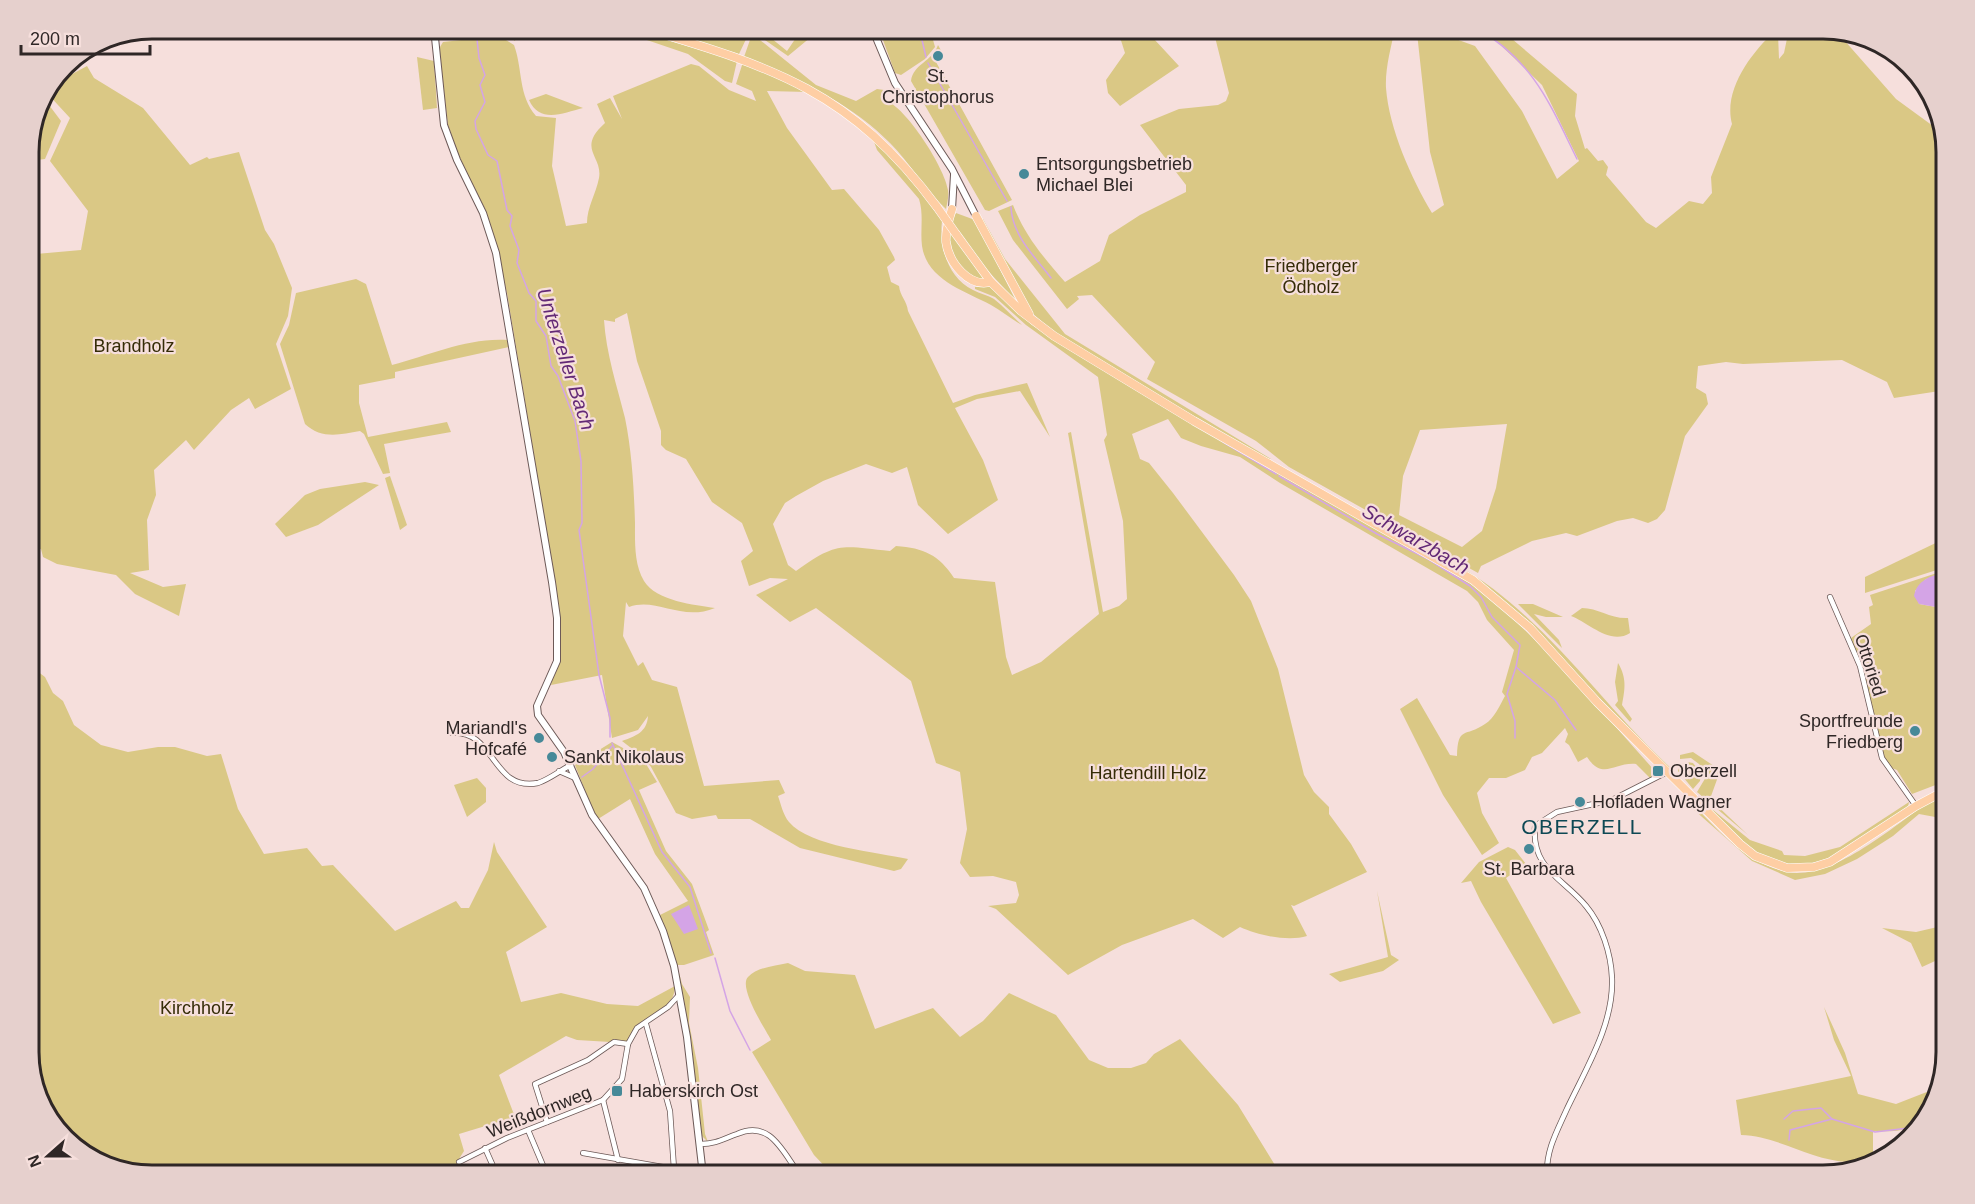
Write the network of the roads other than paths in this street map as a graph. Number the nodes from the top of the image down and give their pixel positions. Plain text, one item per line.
1 (435, 39) edge
2 (677, 39) edge
3 (877, 39) edge
4 (952, 169) junction
5 (952, 209) joint
6 (976, 216) joint
7 (992, 282) junction
8 (1035, 322) junction
9 (1830, 597) dead end
10 (451, 733) dead end
11 (571, 765) junction
12 (559, 771) junction
13 (1667, 772) junction
14 (575, 778) junction
15 (1936, 795) edge
16 (1916, 806) junction
17 (679, 995) junction
18 (646, 1024) junction
19 (628, 1044) junction
20 (603, 1100) junction
21 (548, 1122) junction
22 (528, 1130) junction
23 (701, 1144) junction
24 (485, 1148) junction
25 (583, 1153) dead end
26 (618, 1160) junction
27 (459, 1162) dead end
28 (492, 1165) edge
29 (542, 1165) edge
30 (649, 1165) edge
31 (674, 1165) edge
32 (702, 1165) edge
33 (792, 1165) edge
34 (1547, 1165) edge

1 - 11 street
2 - 7 main road, bridge
3 - 4 street
4 - 5 street
4 - 6 street
5 - 7 main road
6 - 8 main road
7 - 8 main road
8 - 13 main road
9 - 16 street, Ottoried
10 - 12 street
11 - 12 street
11 - 14 street
12 - 14 street
13 - 16 main road
13 - 34 street
14 - 17 street
15 - 16 main road
17 - 18 street
17 - 23 street
18 - 19 street
18 - 31 street
19 - 20 street, Weißdornweg
19 - 21 street
20 - 21 street, Weißdornweg
20 - 26 street
21 - 22 street, Weißdornweg
22 - 24 street, Weißdornweg
22 - 29 street
23 - 32 street
23 - 33 street
24 - 27 street, Weißdornweg
24 - 28 street
25 - 26 street
26 - 30 street

